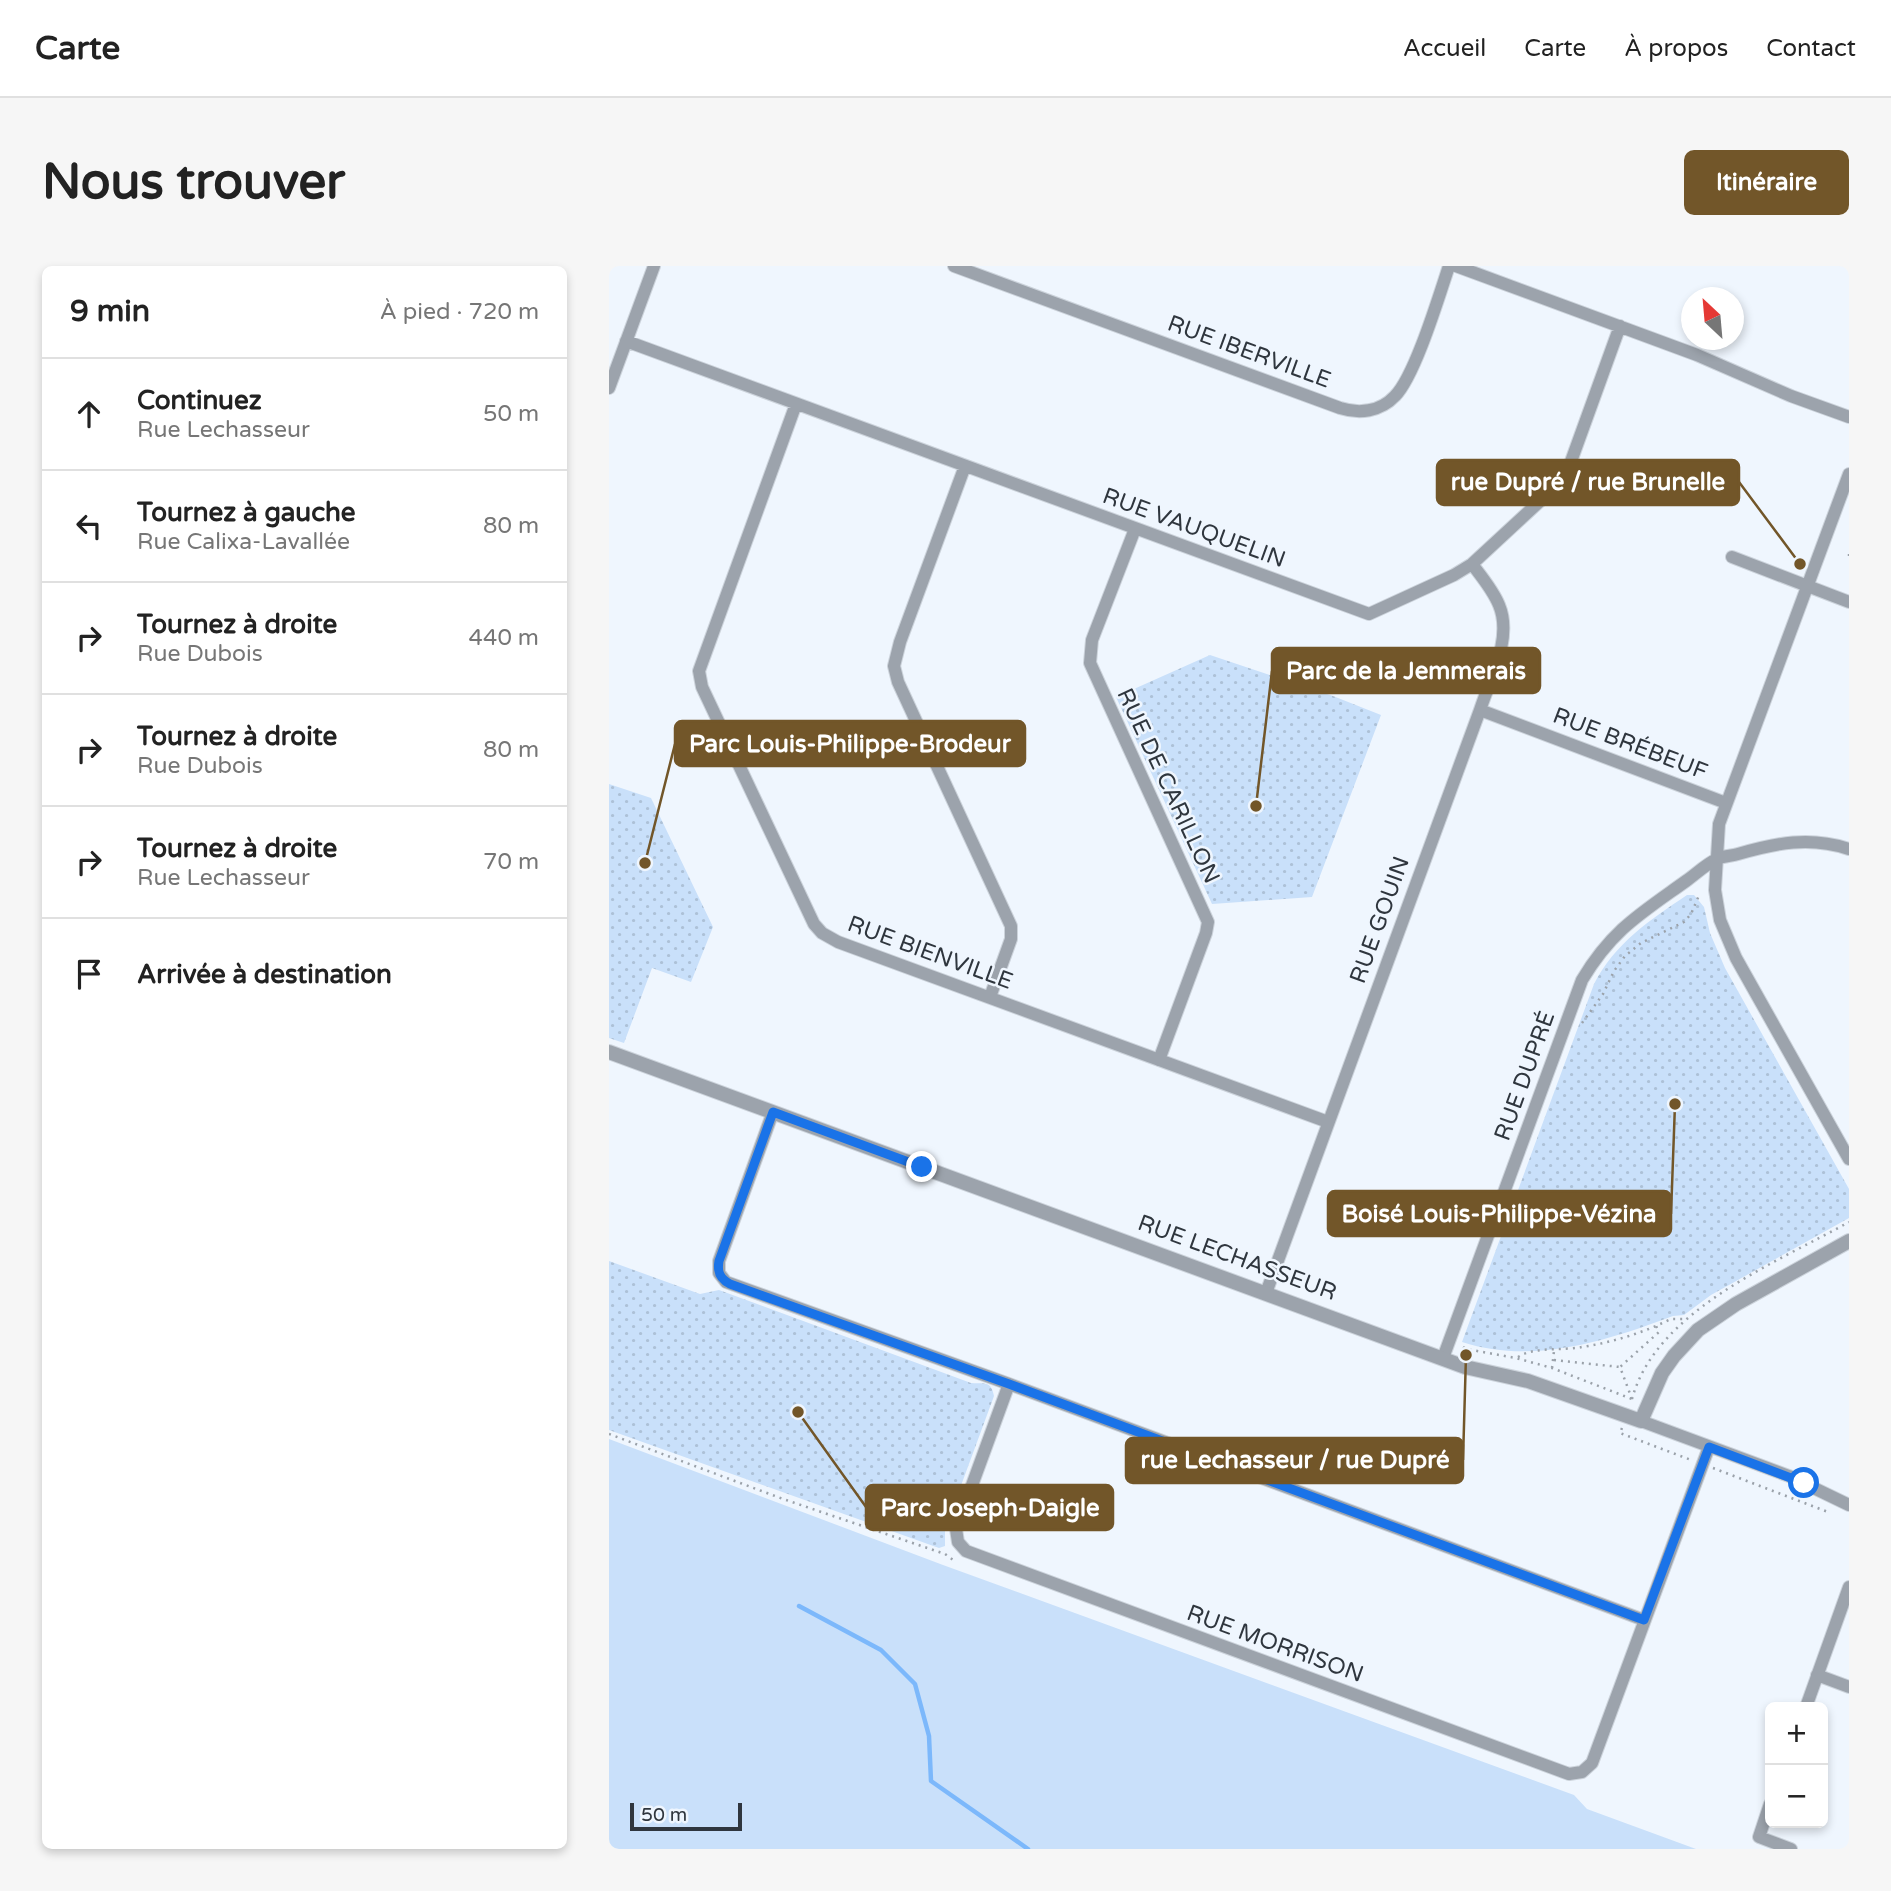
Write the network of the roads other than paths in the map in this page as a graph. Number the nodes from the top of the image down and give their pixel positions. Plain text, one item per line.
1 (654, 266) edge
2 (954, 266) edge
3 (1449, 266) edge
4 (1456, 266) edge
5 (1620, 326) junction
6 (626, 341) junction
7 (609, 388) edge
8 (796, 404) junction
9 (1849, 416) edge
10 (965, 466) junction
11 (1849, 474) edge
12 (1135, 529) junction
13 (1732, 557) dead end
14 (1472, 564) junction
15 (1807, 586) junction
16 (1849, 602) edge
17 (1480, 710) junction
18 (1726, 803) junction
19 (1849, 849) edge
20 (1717, 859) junction
21 (990, 997) junction
22 (609, 1052) edge
23 (1159, 1060) junction
24 (773, 1112) junction
25 (1328, 1122) junction
26 (1849, 1159) edge
27 (1849, 1241) edge
28 (1266, 1293) junction
29 (1443, 1358) junction
30 (1009, 1384) junction
31 (1641, 1421) junction
32 (1709, 1447) junction
33 (1849, 1505) edge
34 (1849, 1587) edge
35 (1644, 1620) junction
36 (1817, 1675) junction
37 (1849, 1687) edge
38 (1808, 1702) edge
39 (1765, 1819) edge
40 (1791, 1849) edge

1 - 6 street
2 - 3 street, RUE IBERVILLE
4 - 5 street
5 - 9 street
5 - 14 street, RUE VAUQUELIN
6 - 7 street
6 - 8 street, RUE VAUQUELIN
8 - 10 street, RUE VAUQUELIN
8 - 21 street, RUE BIENVILLE
10 - 12 street, RUE VAUQUELIN
10 - 21 street
11 - 15 street
12 - 14 street, RUE VAUQUELIN
12 - 23 street, RUE DE CARILLON
13 - 15 street
14 - 17 street, RUE GOUIN
15 - 16 street
15 - 18 street
17 - 18 street, RUE BRÉBEUF
17 - 25 street, RUE GOUIN
18 - 20 street
19 - 20 street
20 - 26 street
20 - 29 street, RUE DUPRÉ
21 - 23 street, RUE BIENVILLE
22 - 24 street, RUE LECHASSEUR
23 - 25 street, RUE BIENVILLE
24 - 28 street, RUE LECHASSEUR
24 - 30 street
25 - 28 street, RUE GOUIN
27 - 31 street
28 - 29 street, RUE LECHASSEUR
29 - 31 street, RUE LECHASSEUR
30 - 35 street
30 - 35 street, RUE MORRISON
31 - 32 street, RUE LECHASSEUR
32 - 33 street, RUE LECHASSEUR
32 - 35 street
34 - 36 street
36 - 37 street
36 - 38 street
39 - 40 street

